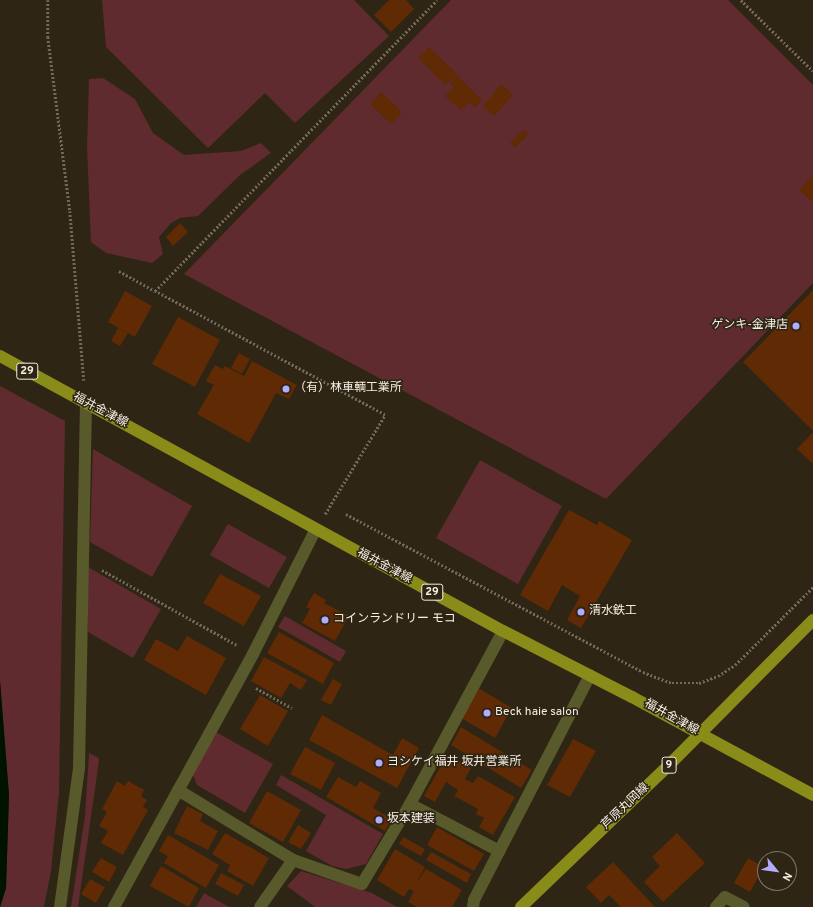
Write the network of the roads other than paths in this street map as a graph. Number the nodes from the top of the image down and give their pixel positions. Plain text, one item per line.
1 (0, 356) edge
2 (86, 402) junction
3 (316, 529) junction
4 (813, 620) edge
5 (503, 631) junction
6 (590, 675) junction
7 (698, 733) junction
8 (178, 790) junction
9 (813, 795) edge
10 (410, 804) junction
11 (499, 851) junction
12 (293, 860) junction
13 (60, 907) edge
14 (114, 907) edge
15 (260, 907) edge
16 (474, 907) edge
17 (521, 907) edge
18 (716, 907) edge
19 (744, 907) edge

1 - 2 main road, 福井金津線 / 29
2 - 3 main road, 福井金津線 / 29
2 - 13 street
3 - 5 main road, 福井金津線 / 29
3 - 8 street
4 - 7 main road, 芦原丸岡線 / 9
5 - 6 main road, 福井金津線 / 29
5 - 10 street
6 - 7 main road, 福井金津線 / 29
6 - 11 street
7 - 9 main road, 福井金津線 / 29
7 - 17 main road, 芦原丸岡線 / 9
8 - 12 street
8 - 14 street
10 - 11 street
10 - 12 street
11 - 16 street
12 - 15 street
18 - 19 street

